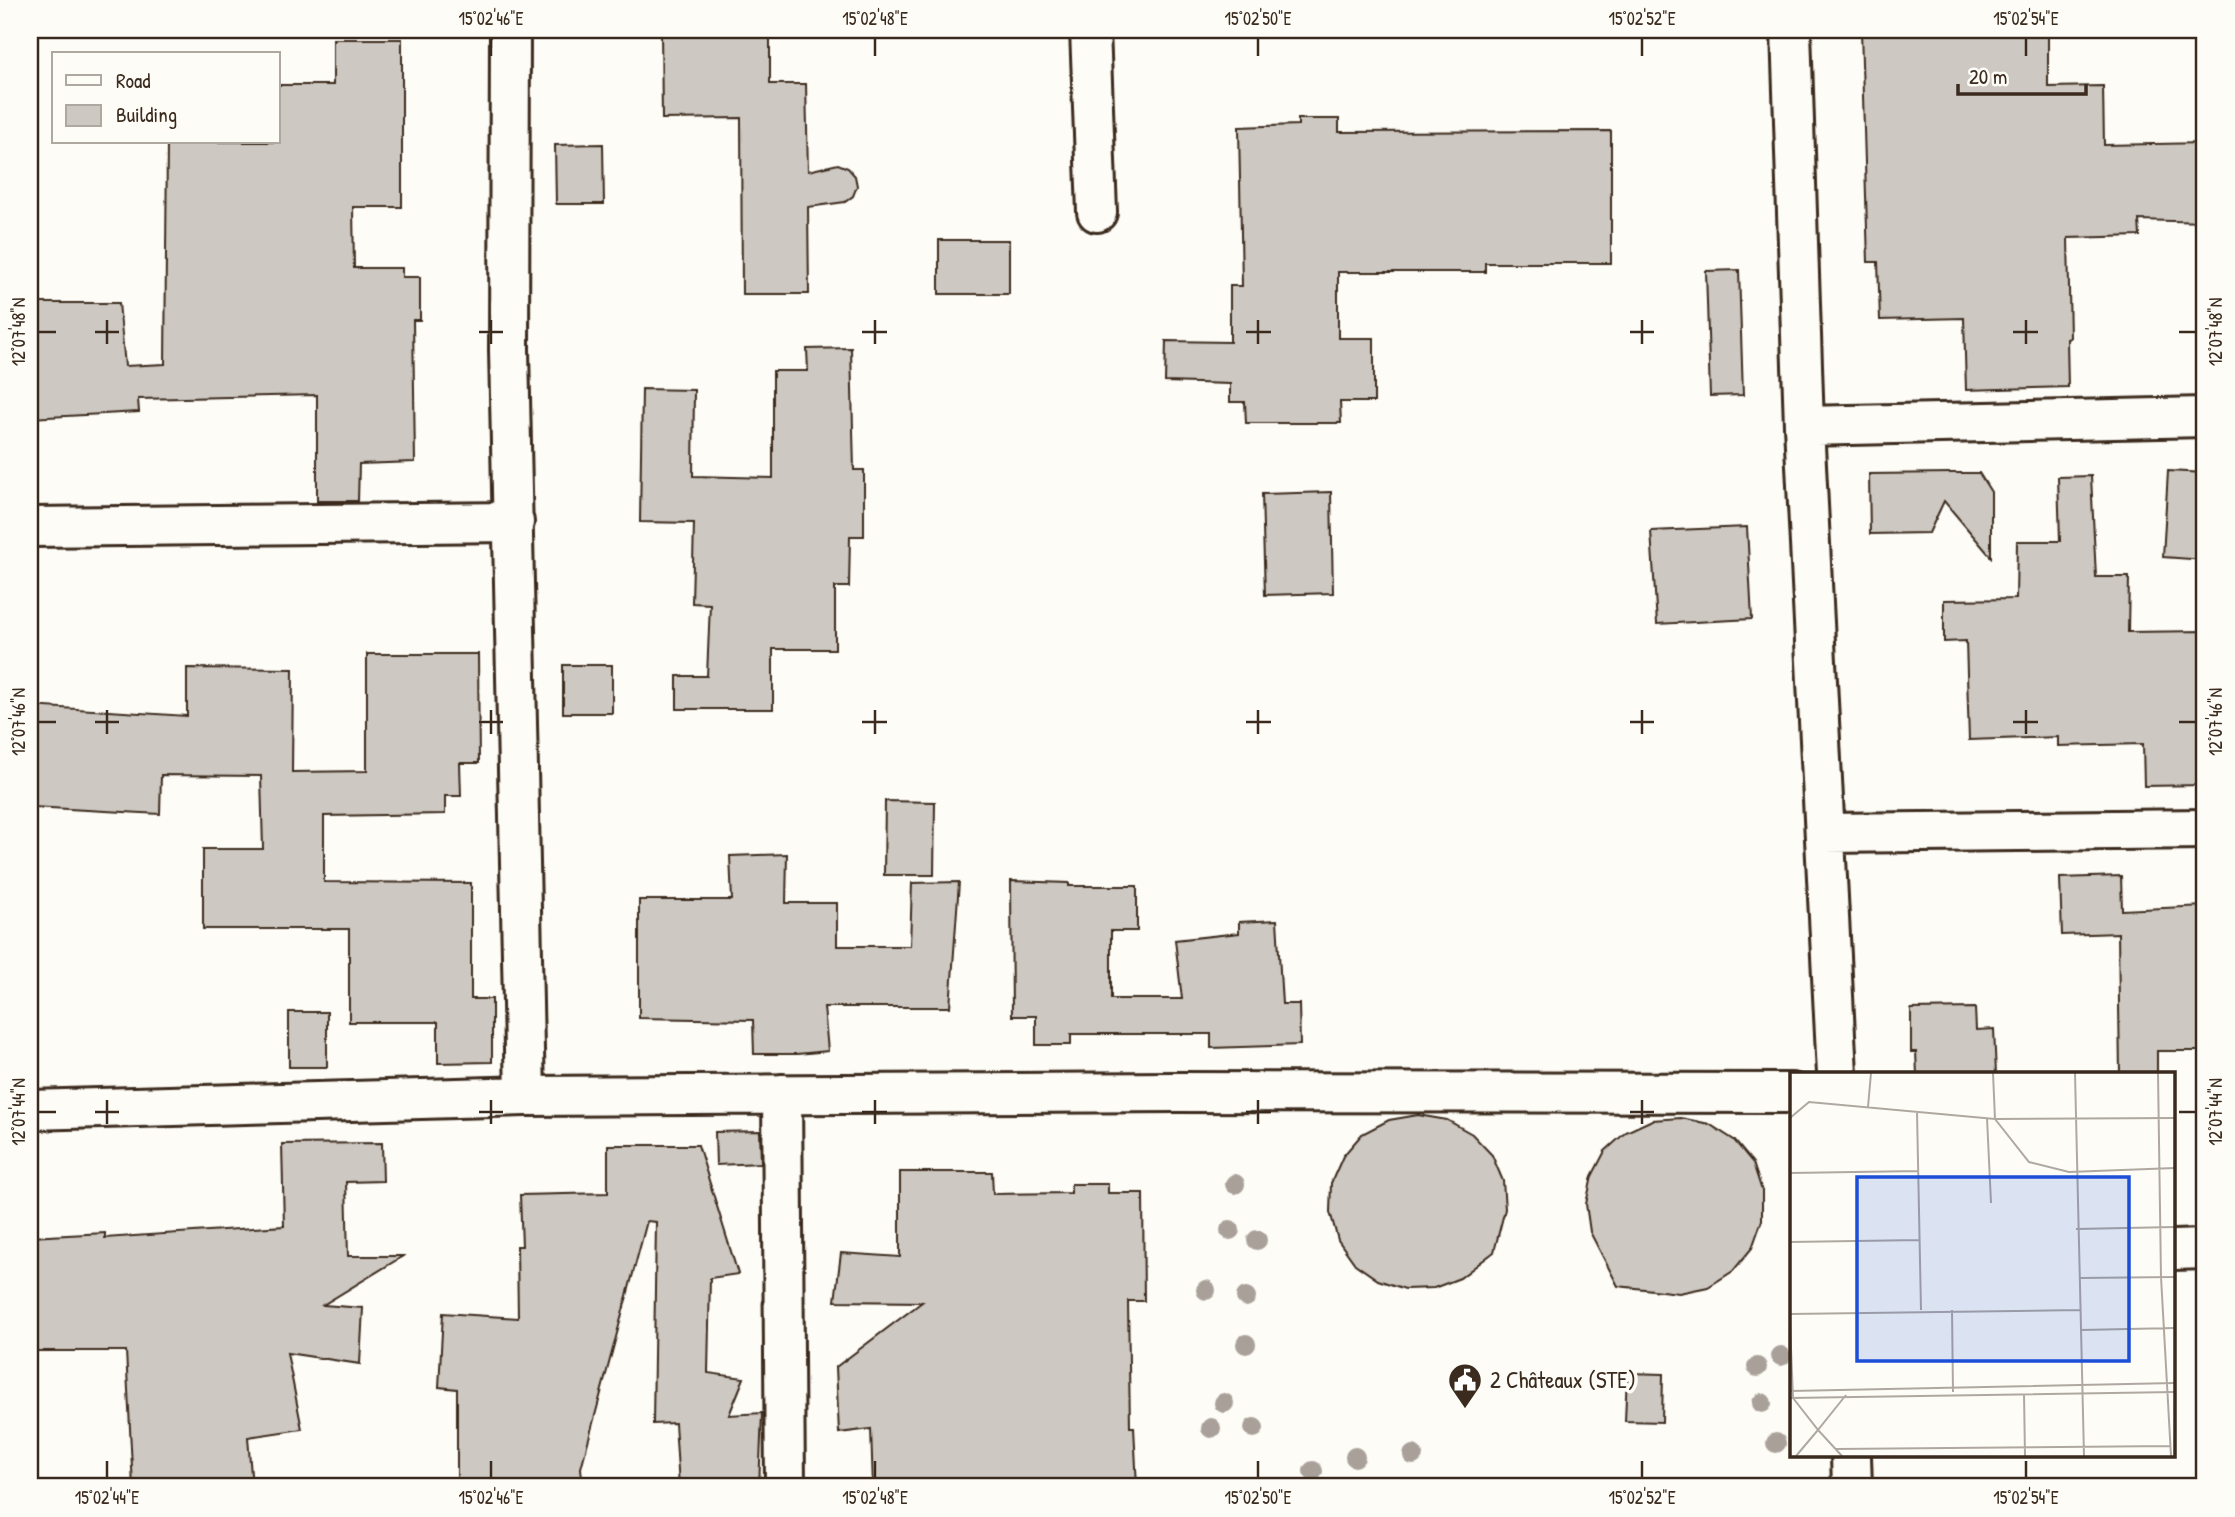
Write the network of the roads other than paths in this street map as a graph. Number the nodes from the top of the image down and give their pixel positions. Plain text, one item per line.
1 (510, 30) edge
2 (1090, 30) edge
3 (1791, 30) edge
4 (1097, 212) dead end
5 (2205, 417) edge
6 (1804, 425) junction
7 (514, 522) junction
8 (30, 527) edge
9 (2205, 829) edge
10 (1825, 833) junction
11 (1837, 1072) edge
12 (1790, 1093) edge
13 (782, 1094) junction
14 (525, 1096) junction
15 (30, 1110) edge
16 (2205, 1249) edge
17 (2176, 1250) edge
18 (1851, 1458) edge
19 (785, 1487) edge
20 (1852, 1487) edge

1 - 7 street
2 - 4 street
3 - 6 street
5 - 6 street
6 - 10 street
7 - 8 street
7 - 14 street
9 - 10 street
10 - 11 street
12 - 13 street
13 - 14 street
13 - 19 street
14 - 15 street
16 - 17 street
18 - 20 street

